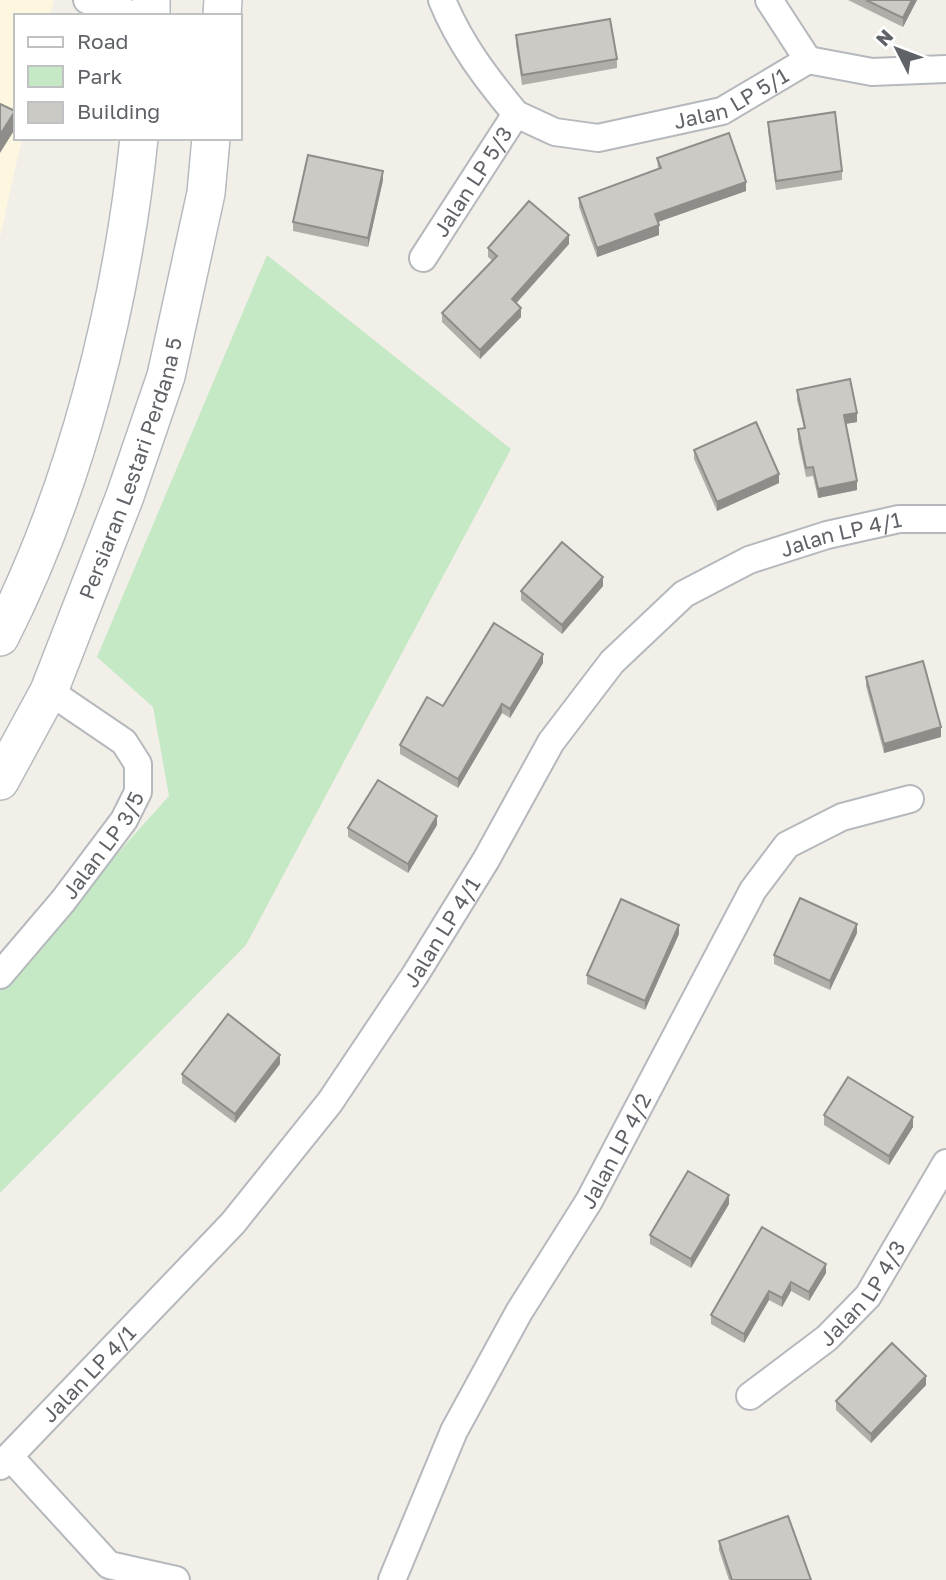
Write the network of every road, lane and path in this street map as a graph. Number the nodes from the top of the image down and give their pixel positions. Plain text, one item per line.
1 (88, 0) edge
2 (442, 0) edge
3 (769, 0) edge
4 (131, 14) edge
5 (808, 60) junction
6 (946, 69) edge
7 (516, 114) junction
8 (139, 140) edge
9 (211, 140) edge
10 (423, 258) dead end
11 (946, 519) edge
12 (0, 637) edge
13 (49, 691) junction
14 (0, 781) edge
15 (909, 799) dead end
16 (0, 975) edge
17 (946, 1163) edge
18 (750, 1396) dead end
19 (5, 1462) edge
20 (176, 1580) edge
21 (393, 1580) edge

1 - 4 street
2 - 7 street, Jalan LP 5/3
3 - 5 street
5 - 6 street, Jalan LP 5/1
5 - 7 street, Jalan LP 5/1
7 - 10 street, Jalan LP 5/3
8 - 12 main road
9 - 13 main road, Persiaran Lestari Perdana 5
11 - 19 street, Jalan LP 4/1
13 - 14 main road, Persiaran Lestari Perdana 5
13 - 16 street, Jalan LP 3/5
15 - 21 street, Jalan LP 4/2
17 - 18 street, Jalan LP 4/3
19 - 20 street

